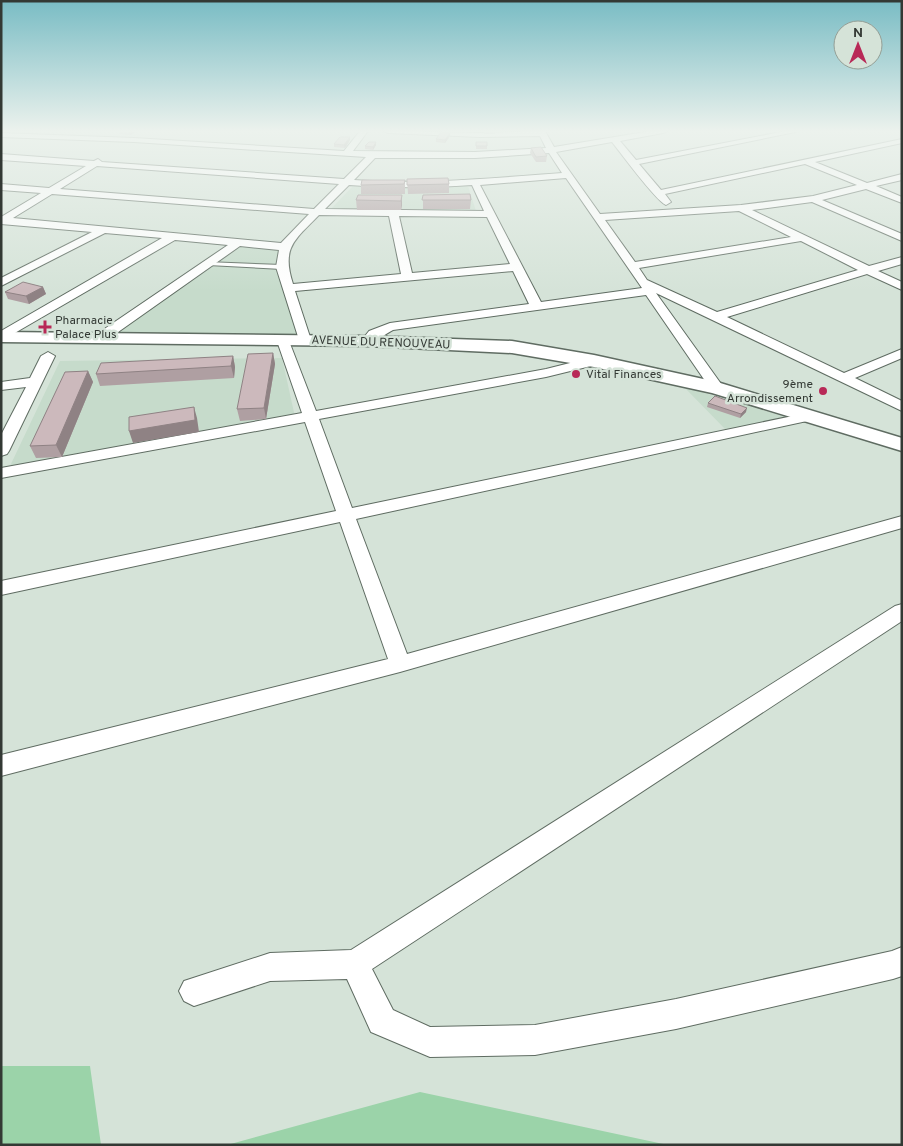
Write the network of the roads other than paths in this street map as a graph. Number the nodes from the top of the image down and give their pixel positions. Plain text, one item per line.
1 (61, 184) edge
2 (343, 184) edge
3 (396, 184) edge
4 (425, 184) edge
5 (476, 184) edge
6 (575, 184) edge
7 (651, 184) edge
8 (697, 184) edge
9 (863, 184) edge
10 (873, 184) edge
11 (867, 186) junction
12 (1, 187) edge
13 (50, 191) junction
14 (658, 193) junction
15 (813, 199) junction
16 (902, 200) edge
17 (741, 208) junction
18 (318, 212) junction
19 (675, 212) junction
20 (392, 213) junction
21 (489, 214) junction
22 (597, 217) junction
23 (2, 220) edge
24 (103, 230) junction
25 (172, 237) junction
26 (802, 238) junction
27 (902, 238) edge
28 (237, 243) junction
29 (285, 247) junction
30 (902, 260) edge
31 (208, 263) junction
32 (632, 266) junction
33 (282, 267) junction
34 (516, 267) junction
35 (866, 269) junction
36 (407, 277) junction
37 (1, 283) edge
38 (645, 286) junction
39 (902, 287) edge
40 (288, 288) junction
41 (536, 305) junction
42 (716, 316) junction
43 (1, 337) edge
44 (99, 339) junction
45 (305, 340) junction
46 (283, 341) junction
47 (367, 341) junction
48 (902, 353) edge
49 (48, 356) dead end
50 (594, 361) junction
51 (844, 378) junction
52 (36, 381) junction
53 (1, 386) edge
54 (717, 388) junction
55 (756, 399) junction
56 (902, 406) edge
57 (310, 417) junction
58 (807, 417) junction
59 (902, 431) edge
60 (902, 445) edge
61 (1, 451) edge
62 (1, 473) edge
63 (346, 514) junction
64 (902, 522) edge
65 (1, 588) edge
66 (902, 611) edge
67 (400, 664) junction
68 (1, 766) edge
69 (902, 962) edge
70 (355, 964) junction
71 (194, 991) dead end

1 - 13 street
2 - 18 street
3 - 4 street
5 - 21 street
6 - 22 street
7 - 14 street
8 - 14 street
9 - 11 street
10 - 11 street
11 - 15 street
11 - 16 street
12 - 13 street
13 - 18 street
13 - 23 street
14 - 19 street
15 - 17 street
15 - 27 street
17 - 19 street
17 - 26 street
18 - 20 street
18 - 29 street
19 - 22 street
20 - 21 street
20 - 36 street
21 - 34 street
22 - 32 street
23 - 24 street
24 - 25 street
24 - 37 street
25 - 28 street
25 - 43 street
26 - 32 street
26 - 35 street
28 - 29 street
28 - 31 street
29 - 33 street
30 - 35 street
31 - 33 lane
31 - 44 street
32 - 38 street
33 - 40 street
34 - 36 street
34 - 41 street
35 - 39 street
35 - 42 street
36 - 40 street
38 - 41 street
38 - 42 street
38 - 54 street
40 - 45 street
41 - 47 street
42 - 51 street
43 - 44 main road, AVENUE DU RENOUVEAU
44 - 46 main road, AVENUE DU RENOUVEAU
45 - 46 main road, AVENUE DU RENOUVEAU
45 - 47 main road, AVENUE DU RENOUVEAU
46 - 57 street
47 - 50 main road, AVENUE DU RENOUVEAU
48 - 51 street
49 - 52 street
50 - 54 main road, AVENUE DU RENOUVEAU
50 - 57 street
51 - 56 street
52 - 53 street
52 - 61 street
54 - 55 main road, AVENUE DU RENOUVEAU
55 - 58 main road, AVENUE DU RENOUVEAU
55 - 59 main road, AVENUE DU RENOUVEAU
57 - 62 street
57 - 63 street
58 - 60 main road, AVENUE DU RENOUVEAU
58 - 63 street
63 - 65 street
63 - 67 street
64 - 67 street
66 - 70 street
67 - 68 street
69 - 70 street
70 - 71 street

